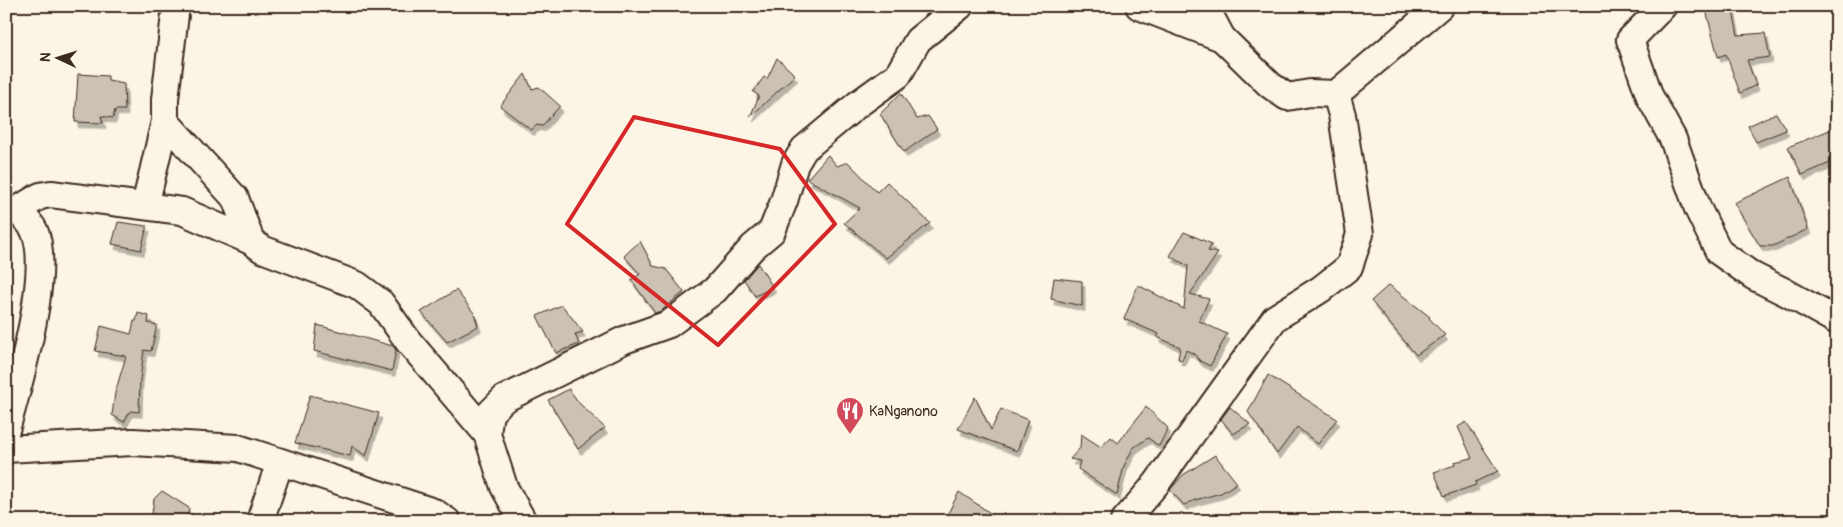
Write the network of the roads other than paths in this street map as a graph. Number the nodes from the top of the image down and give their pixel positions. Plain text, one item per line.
1 (176, 6) edge
2 (960, 6) edge
3 (1139, 6) edge
4 (1205, 6) edge
5 (1440, 6) edge
6 (1664, 6) edge
7 (1222, 38) junction
8 (1336, 94) junction
9 (165, 121) junction
10 (145, 206) junction
11 (251, 241) junction
12 (1837, 321) edge
13 (6, 430) edge
14 (487, 434) junction
15 (6, 449) edge
16 (280, 462) junction
17 (260, 521) edge
18 (447, 521) edge
19 (523, 521) edge
20 (1124, 521) edge

1 - 9 street
2 - 14 street
3 - 7 street
4 - 7 street
5 - 8 street
6 - 12 street
7 - 8 street
8 - 20 street
9 - 10 street
9 - 11 street
10 - 11 street
10 - 13 street
11 - 14 street
14 - 19 street
15 - 16 street
16 - 17 street
16 - 18 street

